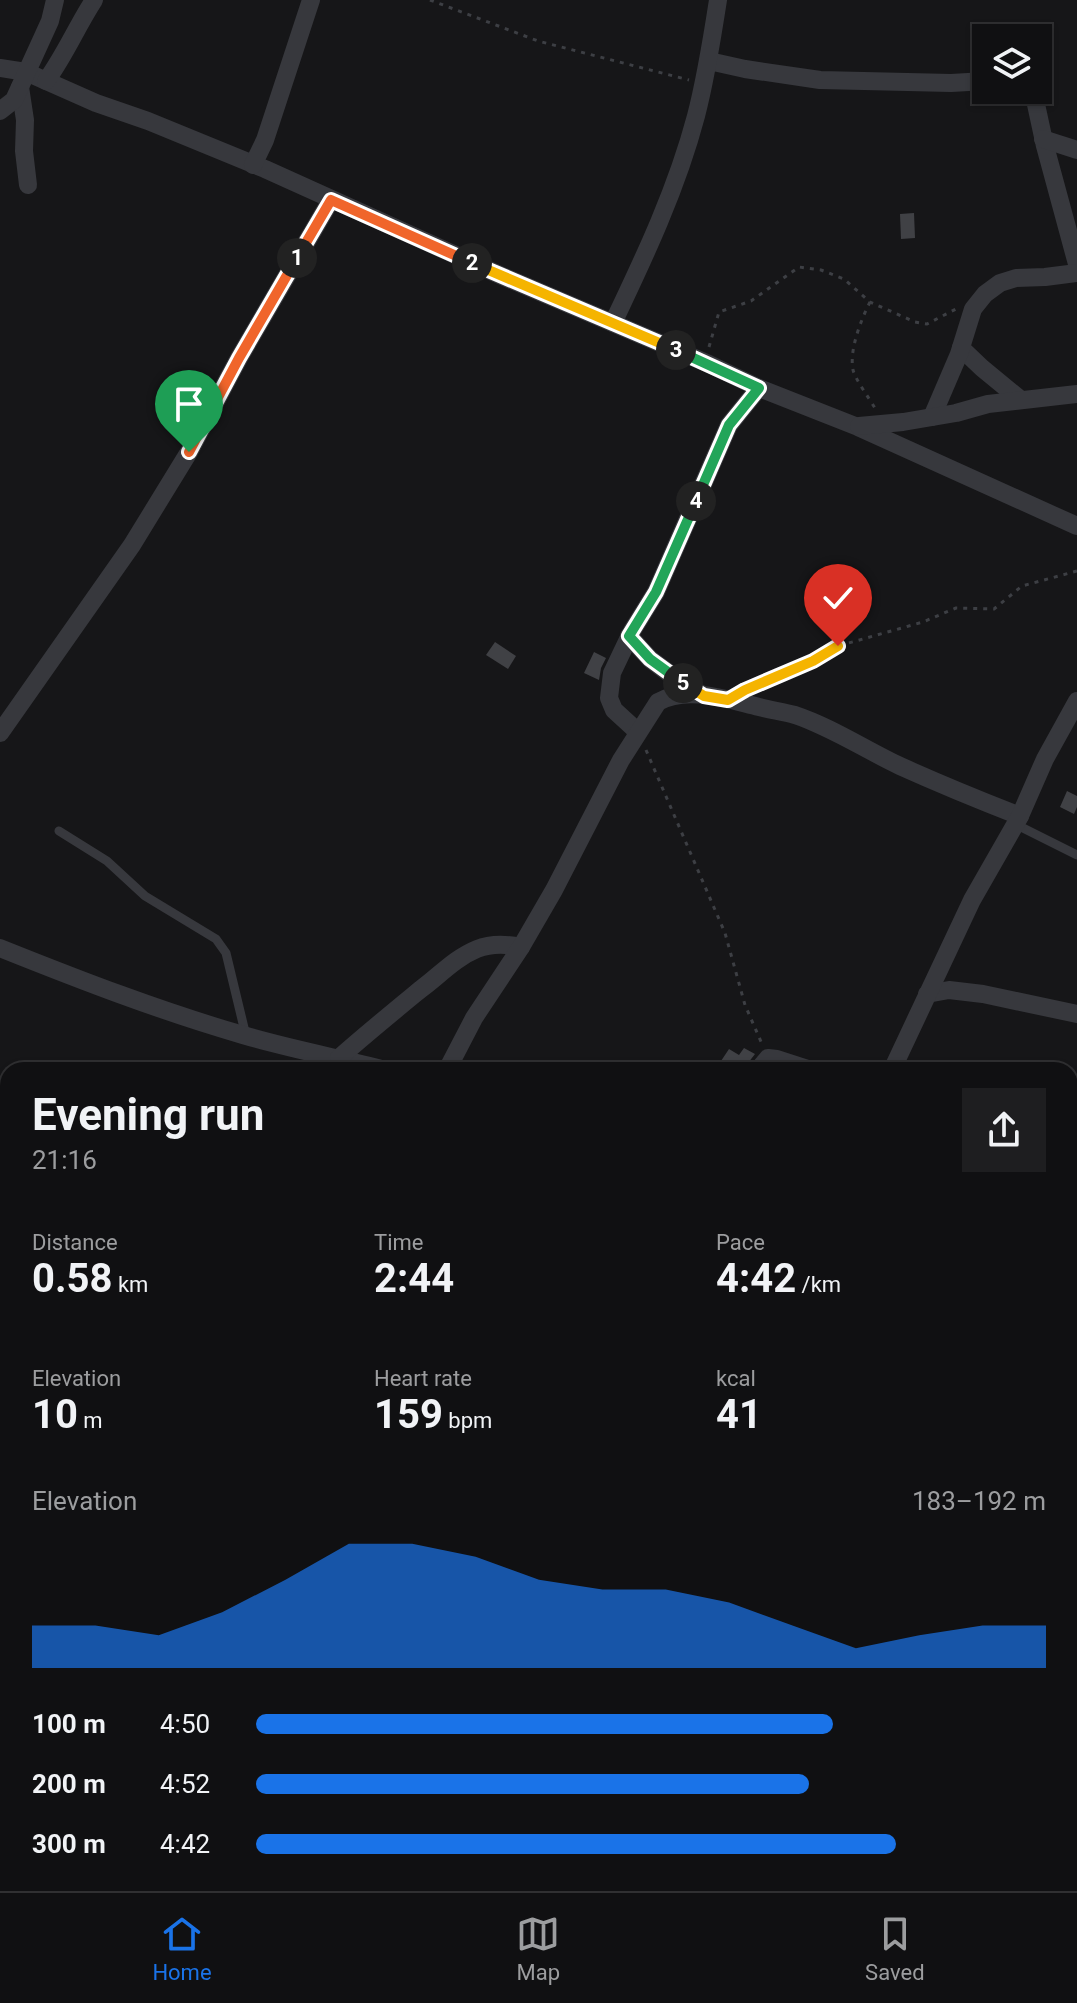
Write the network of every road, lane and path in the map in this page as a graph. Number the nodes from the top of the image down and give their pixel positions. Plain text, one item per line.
1 (55, 0) edge
2 (94, 0) edge
3 (311, 0) edge
4 (430, 0) edge
5 (718, 0) edge
6 (709, 61) junction
7 (0, 68) edge
8 (23, 80) junction
9 (46, 81) junction
10 (972, 82) edge
11 (704, 84) junction
12 (1036, 104) edge
13 (0, 111) edge
14 (1043, 139) junction
15 (1077, 150) edge
16 (253, 165) junction
17 (28, 185) dead end
18 (331, 200) junction
19 (1077, 264) edge
20 (1077, 273) edge
21 (981, 300) junction
22 (870, 302) junction
23 (613, 323) junction
24 (961, 348) junction
25 (704, 362) junction
26 (759, 388) junction
27 (1077, 394) edge
28 (1021, 400) junction
29 (932, 417) junction
30 (884, 424) junction
31 (858, 427) junction
32 (1077, 526) edge
33 (1077, 571) edge
34 (629, 636) junction
35 (704, 696) junction
36 (728, 700) junction
37 (1077, 701) edge
38 (638, 732) junction
39 (0, 733) edge
40 (1017, 820) junction
41 (59, 831) dead end
42 (1077, 855) edge
43 (521, 947) junction
44 (0, 948) edge
45 (927, 994) junction
46 (1077, 1014) edge
47 (246, 1036) junction
48 (318, 1053) junction
49 (339, 1058) junction
50 (311, 1062) edge
51 (355, 1062) edge
52 (451, 1062) edge
53 (762, 1062) edge
54 (896, 1062) edge

1 - 8 street
2 - 9 street
3 - 16 street
4 - 11 path
5 - 6 street
6 - 10 street
6 - 11 street
7 - 8 street
8 - 9 street
8 - 13 street
8 - 17 street
9 - 16 street
11 - 23 street
12 - 14 street
14 - 15 street
14 - 19 street
16 - 18 street
18 - 23 street
18 - 39 street
20 - 21 street
21 - 22 path
21 - 24 street
22 - 25 path
22 - 30 path
23 - 25 street
24 - 28 street
24 - 29 street
25 - 26 street
26 - 31 street
26 - 34 street
27 - 28 street
28 - 29 street
29 - 30 street
30 - 31 street
31 - 32 street
33 - 36 path
34 - 35 street
34 - 38 street
35 - 36 street
35 - 38 street
36 - 40 street
37 - 40 street
38 - 43 street
38 - 53 path
40 - 42 lane
40 - 45 street
41 - 47 lane
43 - 49 street
43 - 52 street
44 - 47 street
45 - 46 street
45 - 54 street
47 - 48 street
48 - 49 street
48 - 50 street
49 - 51 street

